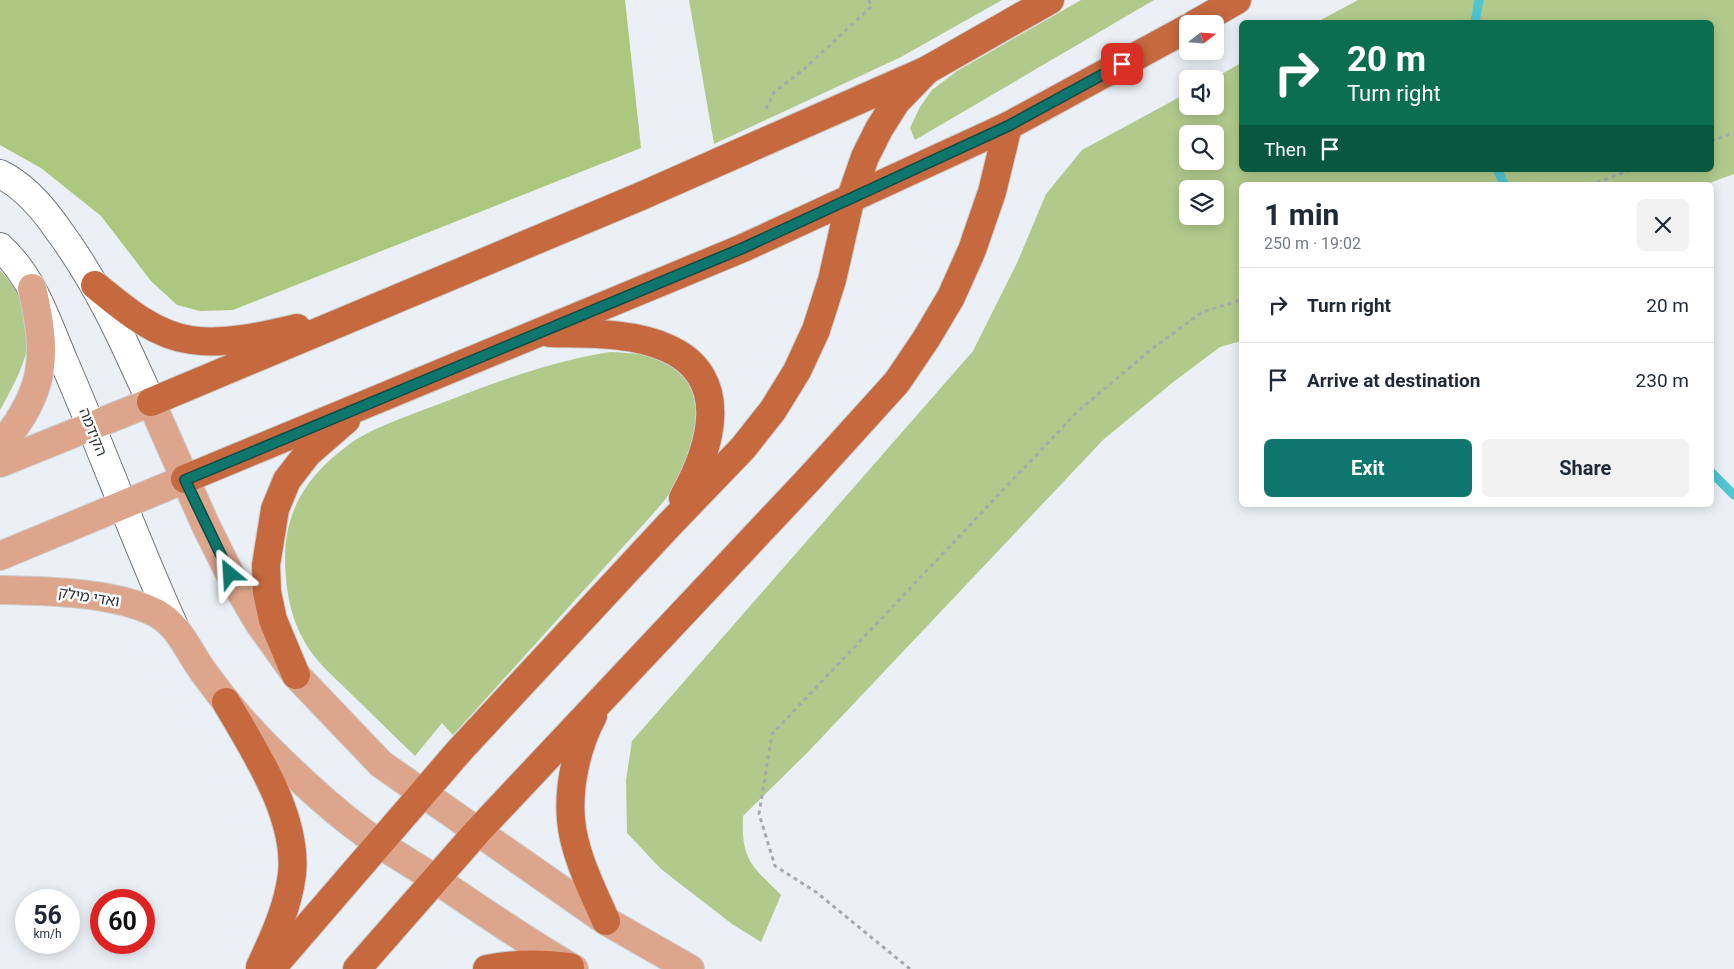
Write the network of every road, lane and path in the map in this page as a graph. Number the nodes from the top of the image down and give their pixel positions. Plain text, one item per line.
1 (868, 0) edge
2 (1050, 0) edge
3 (1237, 0) edge
4 (1211, 15) edge
5 (1179, 33) edge
6 (927, 70) junction
7 (763, 115) dead end
8 (1008, 126) junction
9 (1734, 133) edge
10 (1714, 140) edge
11 (1625, 172) edge
12 (0, 174) edge
13 (1597, 182) edge
14 (852, 197) junction
15 (0, 246) edge
16 (96, 285) junction
17 (32, 288) junction
18 (1239, 301) edge
19 (359, 314) junction
20 (541, 332) junction
21 (376, 399) junction
22 (150, 402) junction
23 (90, 425) junction
24 (0, 446) edge
25 (0, 463) edge
26 (185, 480) junction
27 (122, 505) junction
28 (668, 526) junction
29 (0, 556) edge
30 (0, 590) edge
31 (173, 624) junction
32 (296, 675) junction
33 (605, 695) junction
34 (226, 702) junction
35 (422, 794) junction
36 (478, 832) junction
37 (380, 844) junction
38 (437, 880) junction
39 (606, 921) junction
40 (572, 968) edge
41 (259, 969) edge
42 (271, 969) edge
43 (358, 969) edge
44 (487, 969) edge
45 (690, 969) edge
46 (910, 969) edge

1 - 7 path
2 - 6 highway
3 - 4 highway
5 - 8 highway
6 - 14 highway
6 - 19 highway
8 - 14 highway
8 - 33 highway
9 - 10 path
11 - 13 path
12 - 16 street
14 - 20 highway
14 - 28 highway
15 - 17 street, הקידמה
16 - 19 highway
16 - 22 street
17 - 23 street, הקידמה
17 - 24 main road
18 - 46 path
19 - 22 highway
20 - 21 highway
20 - 28 highway
21 - 26 highway
21 - 32 highway
22 - 23 main road
22 - 26 main road
23 - 25 main road
23 - 27 street, הקידמה
26 - 27 main road
26 - 32 main road
27 - 29 main road
27 - 31 street, הקידמה
28 - 35 highway
30 - 31 main road, ואדי מילק
31 - 34 main road
32 - 35 main road
33 - 36 highway
33 - 39 highway
34 - 37 main road
34 - 41 highway
35 - 36 main road
35 - 37 highway
36 - 38 highway
36 - 39 main road
37 - 38 main road
37 - 42 highway
38 - 40 main road
38 - 43 highway
39 - 45 main road
40 - 44 highway

